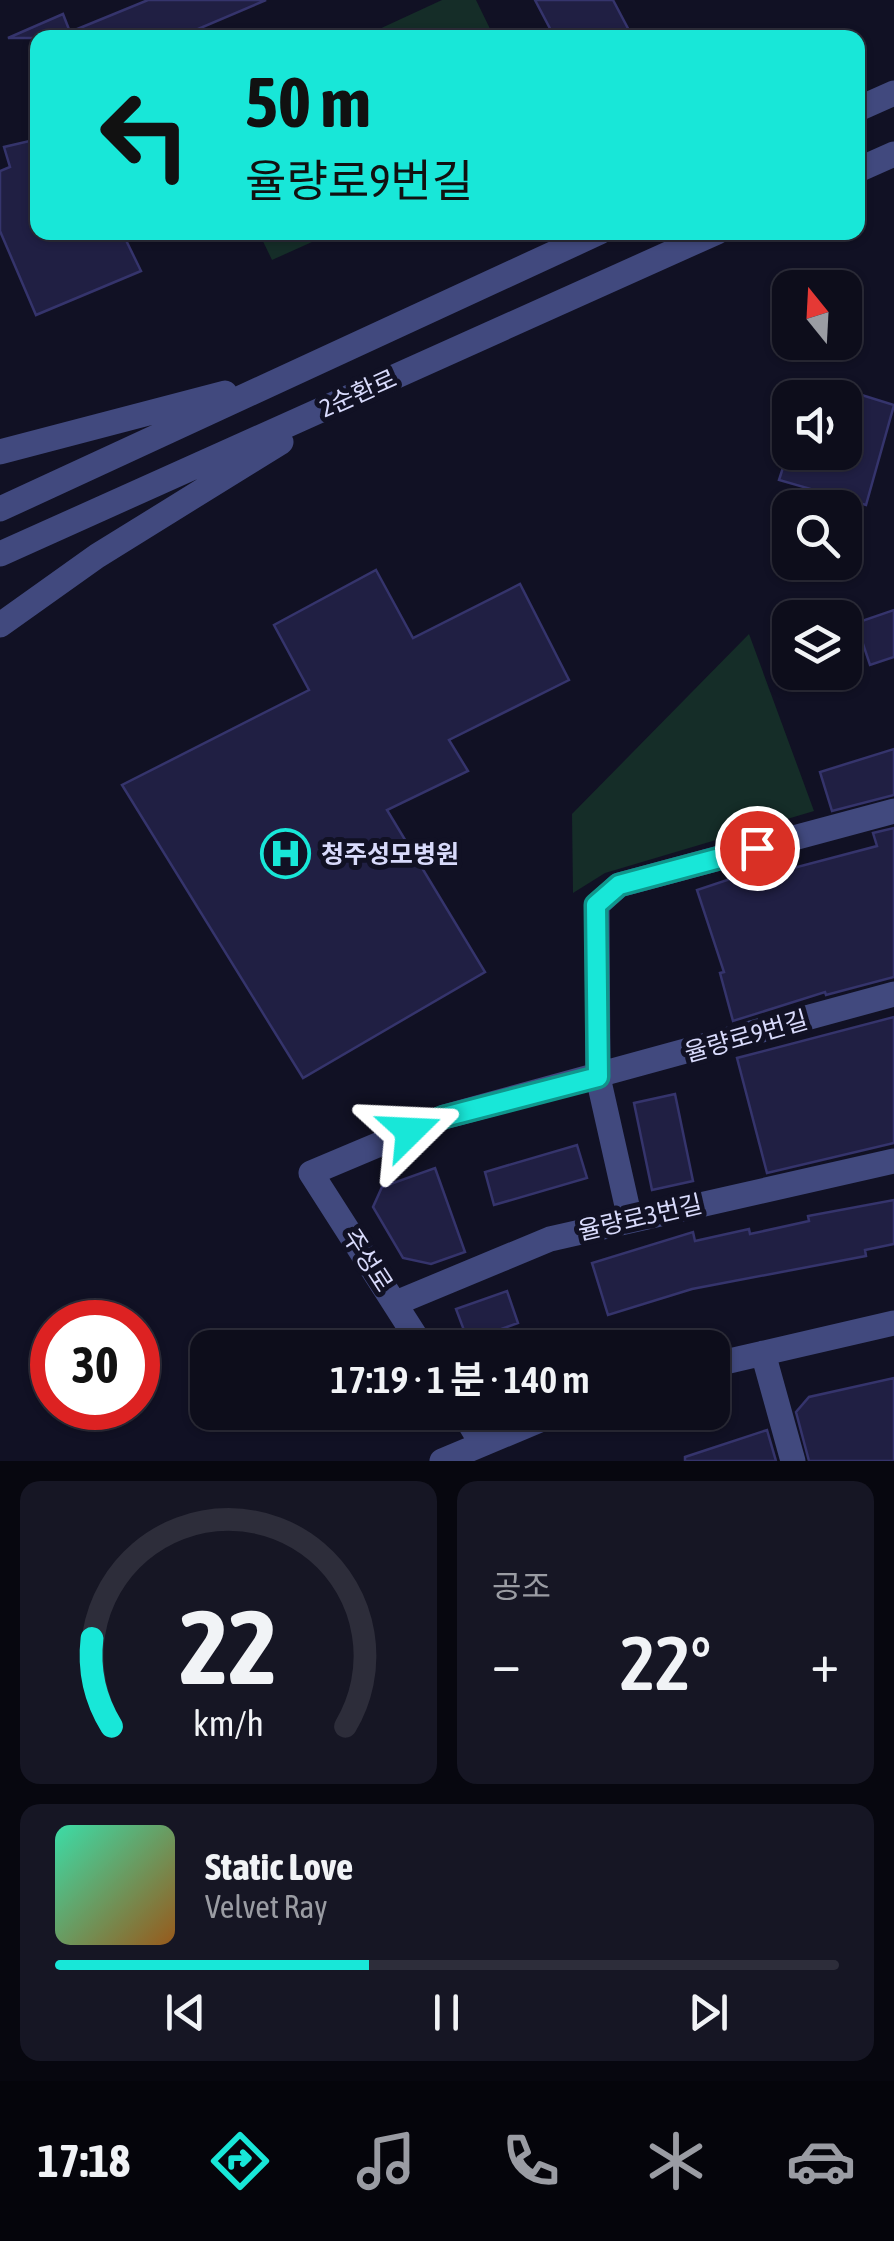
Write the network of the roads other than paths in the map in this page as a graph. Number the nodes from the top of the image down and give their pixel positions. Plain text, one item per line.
1 (894, 93) edge
2 (865, 107) edge
3 (894, 154) edge
4 (865, 167) edge
5 (583, 240) edge
6 (699, 240) edge
7 (283, 378) junction
8 (364, 390) junction
9 (0, 452) edge
10 (0, 509) edge
11 (0, 554) edge
12 (0, 625) edge
13 (894, 811) edge
14 (894, 994) edge
15 (598, 1077) junction
16 (894, 1161) edge
17 (311, 1173) joint
18 (630, 1219) junction
19 (396, 1303) junction
20 (894, 1323) edge
21 (412, 1330) edge
22 (763, 1354) junction
23 (730, 1360) edge
24 (474, 1430) edge
25 (516, 1430) edge
26 (482, 1444) junction
27 (442, 1461) edge
28 (792, 1461) edge

1 - 2 street
3 - 4 street
5 - 7 street, 2순환로
6 - 8 street, 2순환로
7 - 9 street
7 - 10 street, 2순환로
8 - 11 street, 2순환로
8 - 12 street
13 - 15 street
14 - 15 street, 율량로9번길
15 - 17 street, 율량로9번길
15 - 18 street
16 - 18 street, 율량로3번길
17 - 19 street, 주성로
18 - 19 street, 율량로3번길
19 - 21 street, 주성로
20 - 22 street
22 - 23 street
22 - 28 street
24 - 26 street
25 - 26 street
26 - 27 street

